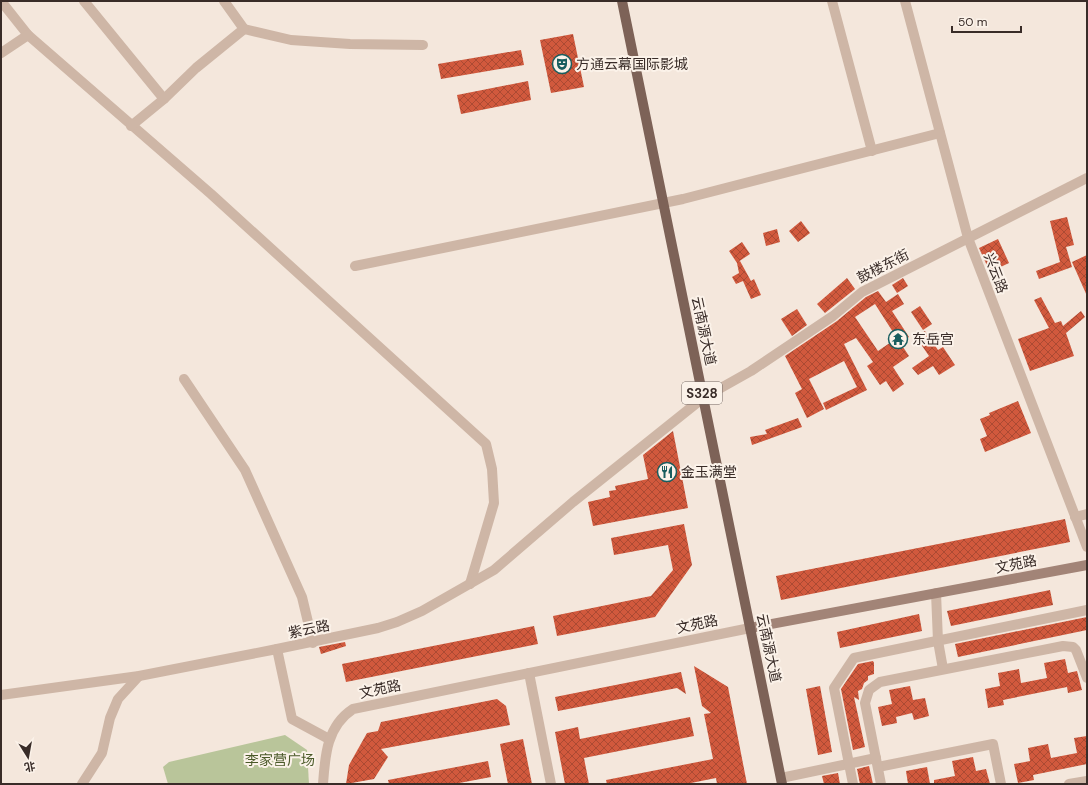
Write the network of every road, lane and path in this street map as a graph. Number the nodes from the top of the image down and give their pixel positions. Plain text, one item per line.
1 (1, 1) edge
2 (84, 1) edge
3 (224, 1) edge
4 (622, 1) edge
5 (832, 1) edge
6 (905, 1) edge
7 (244, 28) junction
8 (28, 35) junction
9 (423, 45) dead end
10 (1, 53) edge
11 (164, 99) junction
12 (130, 126) junction
13 (940, 133) junction
14 (872, 151) junction
15 (1087, 178) edge
16 (663, 203) junction
17 (968, 238) junction
18 (355, 266) dead end
19 (184, 378) dead end
20 (703, 398) junction
21 (1087, 514) edge
22 (1075, 516) junction
23 (1087, 547) edge
24 (1087, 565) edge
25 (470, 584) junction
26 (936, 593) junction
27 (1087, 610) edge
28 (750, 628) junction
29 (938, 641) junction
30 (313, 643) junction
31 (277, 649) junction
32 (942, 670) junction
33 (529, 673) junction
34 (139, 676) junction
35 (1087, 678) edge
36 (1, 695) edge
37 (329, 739) junction
38 (877, 762) junction
39 (849, 764) junction
40 (1087, 780) edge
41 (781, 781) edge
42 (82, 784) edge
43 (323, 784) edge
44 (551, 784) edge
45 (853, 784) edge
46 (881, 784) edge
47 (1001, 784) edge
48 (1069, 784) edge

1 - 8 street
2 - 11 street
3 - 7 street
4 - 16 main road, 云南源大道 / S328
5 - 14 street
6 - 13 street, 兴云路
7 - 9 street
7 - 11 street
8 - 10 street
8 - 12 street
11 - 12 street
12 - 25 street
13 - 14 street
13 - 17 street, 兴云路
14 - 16 street
15 - 17 street, 鼓楼东街
16 - 18 street
16 - 20 main road, 云南源大道 / S328
17 - 20 street, 鼓楼东街
17 - 22 street, 兴云路
19 - 30 street
20 - 25 street, 鼓楼东街
20 - 28 main road, 云南源大道 / S328
21 - 22 street
22 - 23 street, 兴云路
24 - 26 main road, 文苑路
25 - 30 street, 紫云路
26 - 28 main road, 文苑路
26 - 29 street
27 - 29 street
28 - 33 street, 文苑路
28 - 41 main road, 云南源大道 / S328
29 - 32 street
29 - 39 street
30 - 31 street, 紫云路
31 - 34 street
31 - 37 street, 紫云路
32 - 35 street
32 - 38 street
33 - 37 street, 文苑路
33 - 44 street
34 - 36 street
34 - 42 street
37 - 43 street
38 - 39 street
38 - 46 street
38 - 47 street
39 - 41 street
39 - 45 street
40 - 48 street

